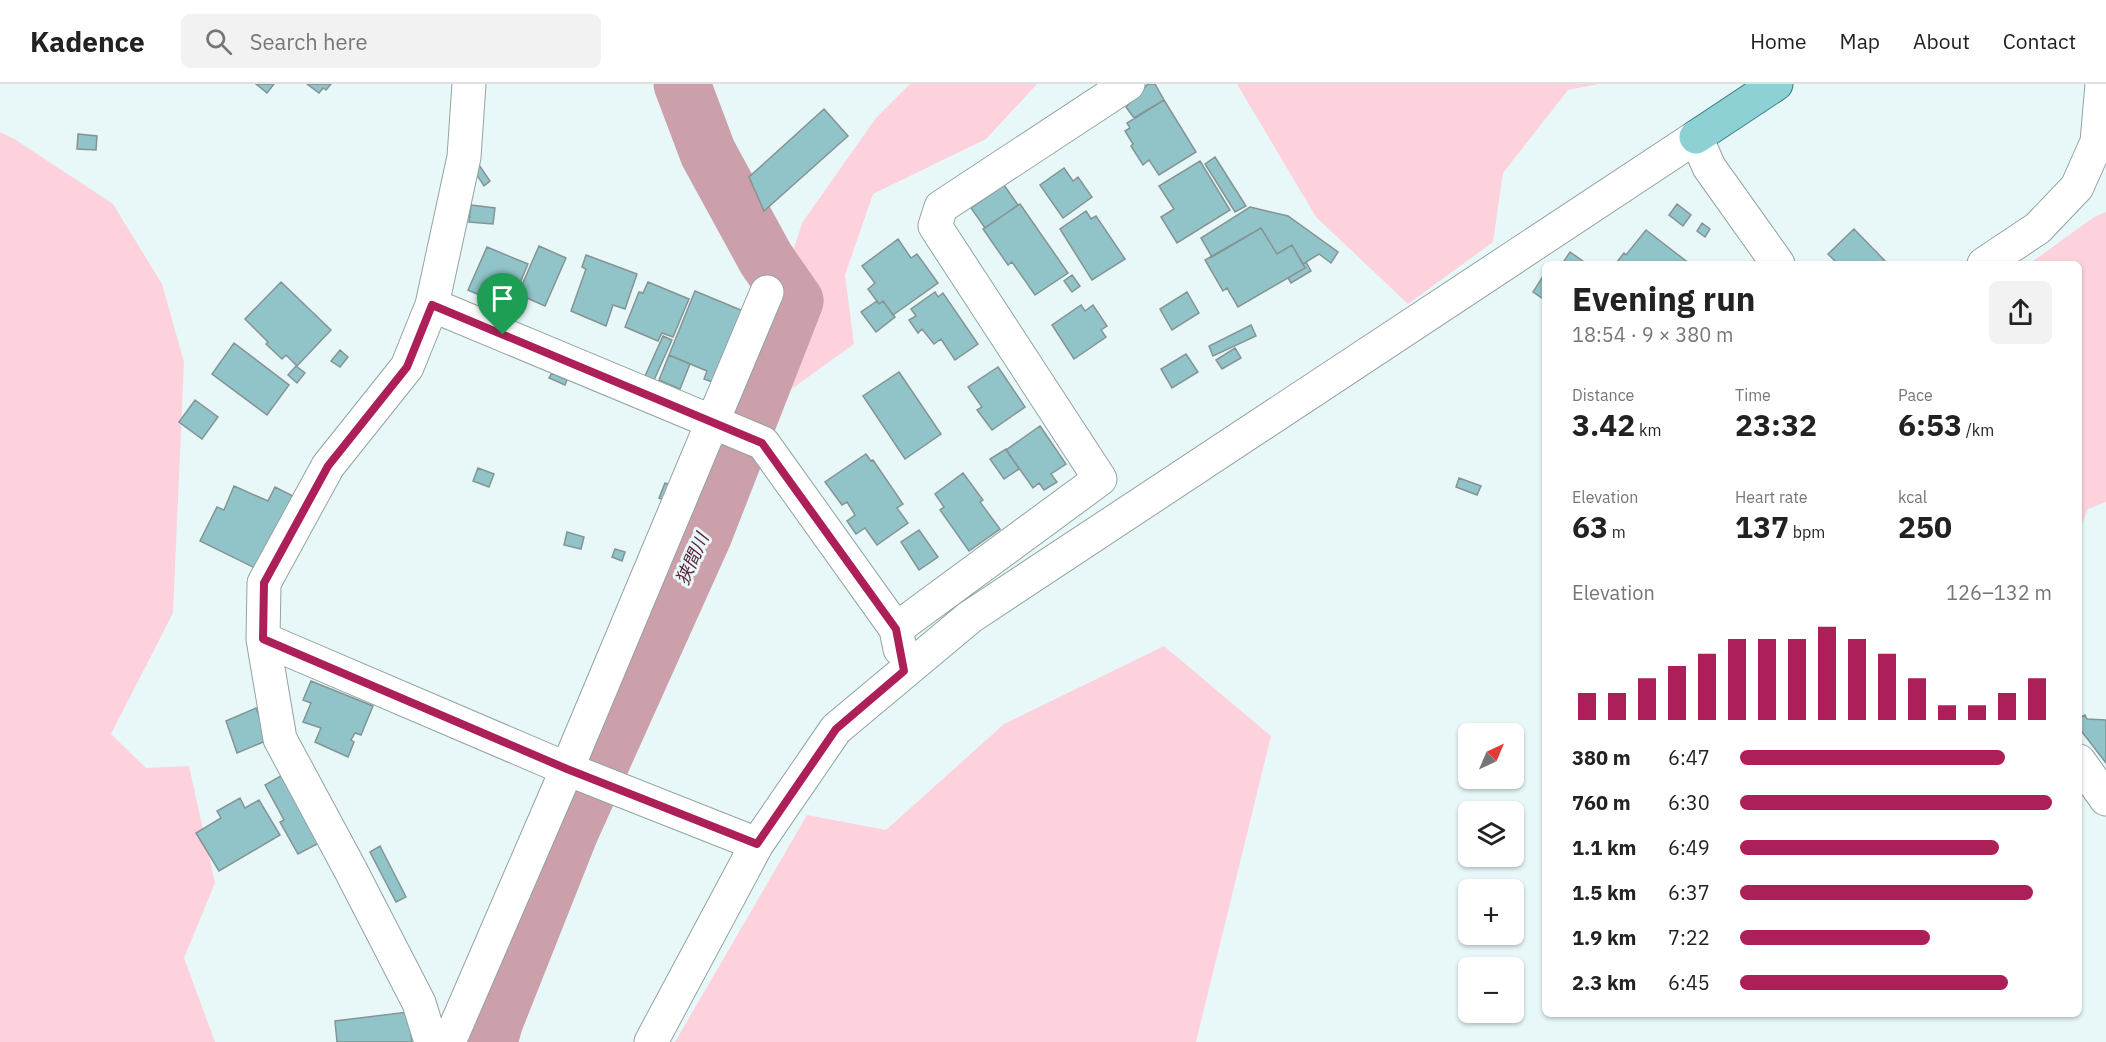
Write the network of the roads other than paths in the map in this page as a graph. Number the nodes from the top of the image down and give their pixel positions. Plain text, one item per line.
1 (469, 84) edge
2 (1128, 84) edge
3 (1776, 84) edge
4 (2102, 84) edge
5 (1696, 137) junction
6 (1776, 261) edge
7 (1988, 261) edge
8 (767, 292) dead end
9 (432, 305) junction
10 (713, 424) junction
11 (896, 629) junction
12 (263, 639) junction
13 (904, 671) junction
14 (2082, 765) edge
15 (567, 769) junction
16 (2106, 800) edge
17 (757, 844) junction
18 (430, 1042) edge
19 (449, 1042) edge
20 (651, 1042) edge

1 - 9 street
2 - 11 street
3 - 5 main road
4 - 7 street
5 - 6 street
5 - 13 street
8 - 10 street
9 - 10 street
9 - 12 street
10 - 11 street
10 - 15 street
11 - 13 street
12 - 15 street
12 - 18 street
13 - 17 street
14 - 16 street
15 - 17 street
15 - 19 street
17 - 20 street

